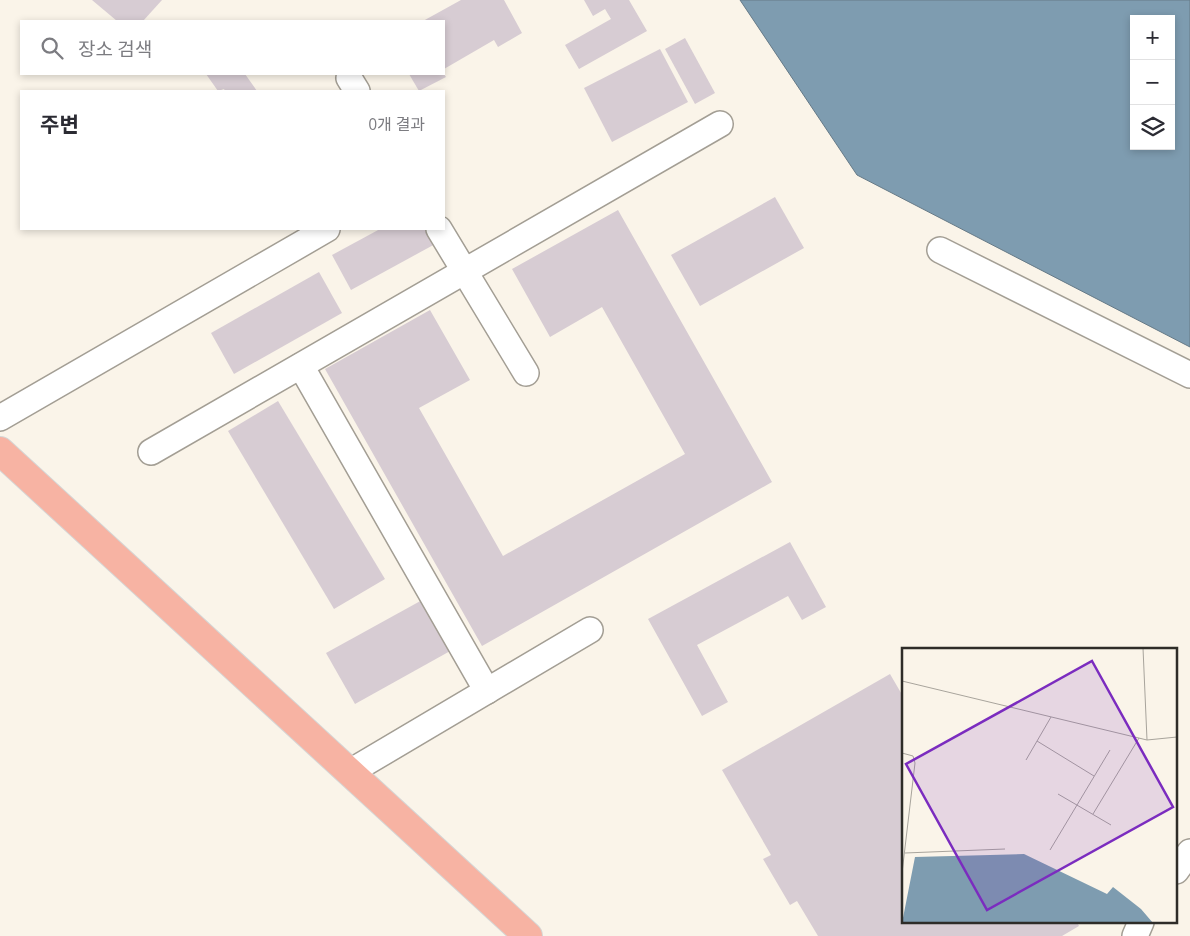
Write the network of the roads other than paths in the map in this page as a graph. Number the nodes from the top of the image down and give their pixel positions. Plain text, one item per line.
1 (720, 124) dead end
2 (325, 230) edge
3 (441, 230) edge
4 (940, 250) dead end
5 (465, 271) junction
6 (301, 366) junction
7 (526, 373) dead end
8 (1190, 375) edge
9 (0, 418) edge
10 (0, 451) edge
11 (151, 452) dead end
12 (590, 630) dead end
13 (487, 691) junction
14 (350, 772) junction
15 (1190, 852) edge
16 (1178, 868) edge
17 (1139, 924) edge
18 (528, 936) edge
19 (1135, 936) edge

1 - 5 lane
2 - 9 lane
3 - 5 lane
4 - 8 lane
5 - 6 lane
5 - 7 lane
6 - 11 lane
6 - 13 lane
10 - 14 highway
12 - 13 lane
13 - 14 lane
14 - 18 highway
15 - 16 lane
17 - 19 lane

